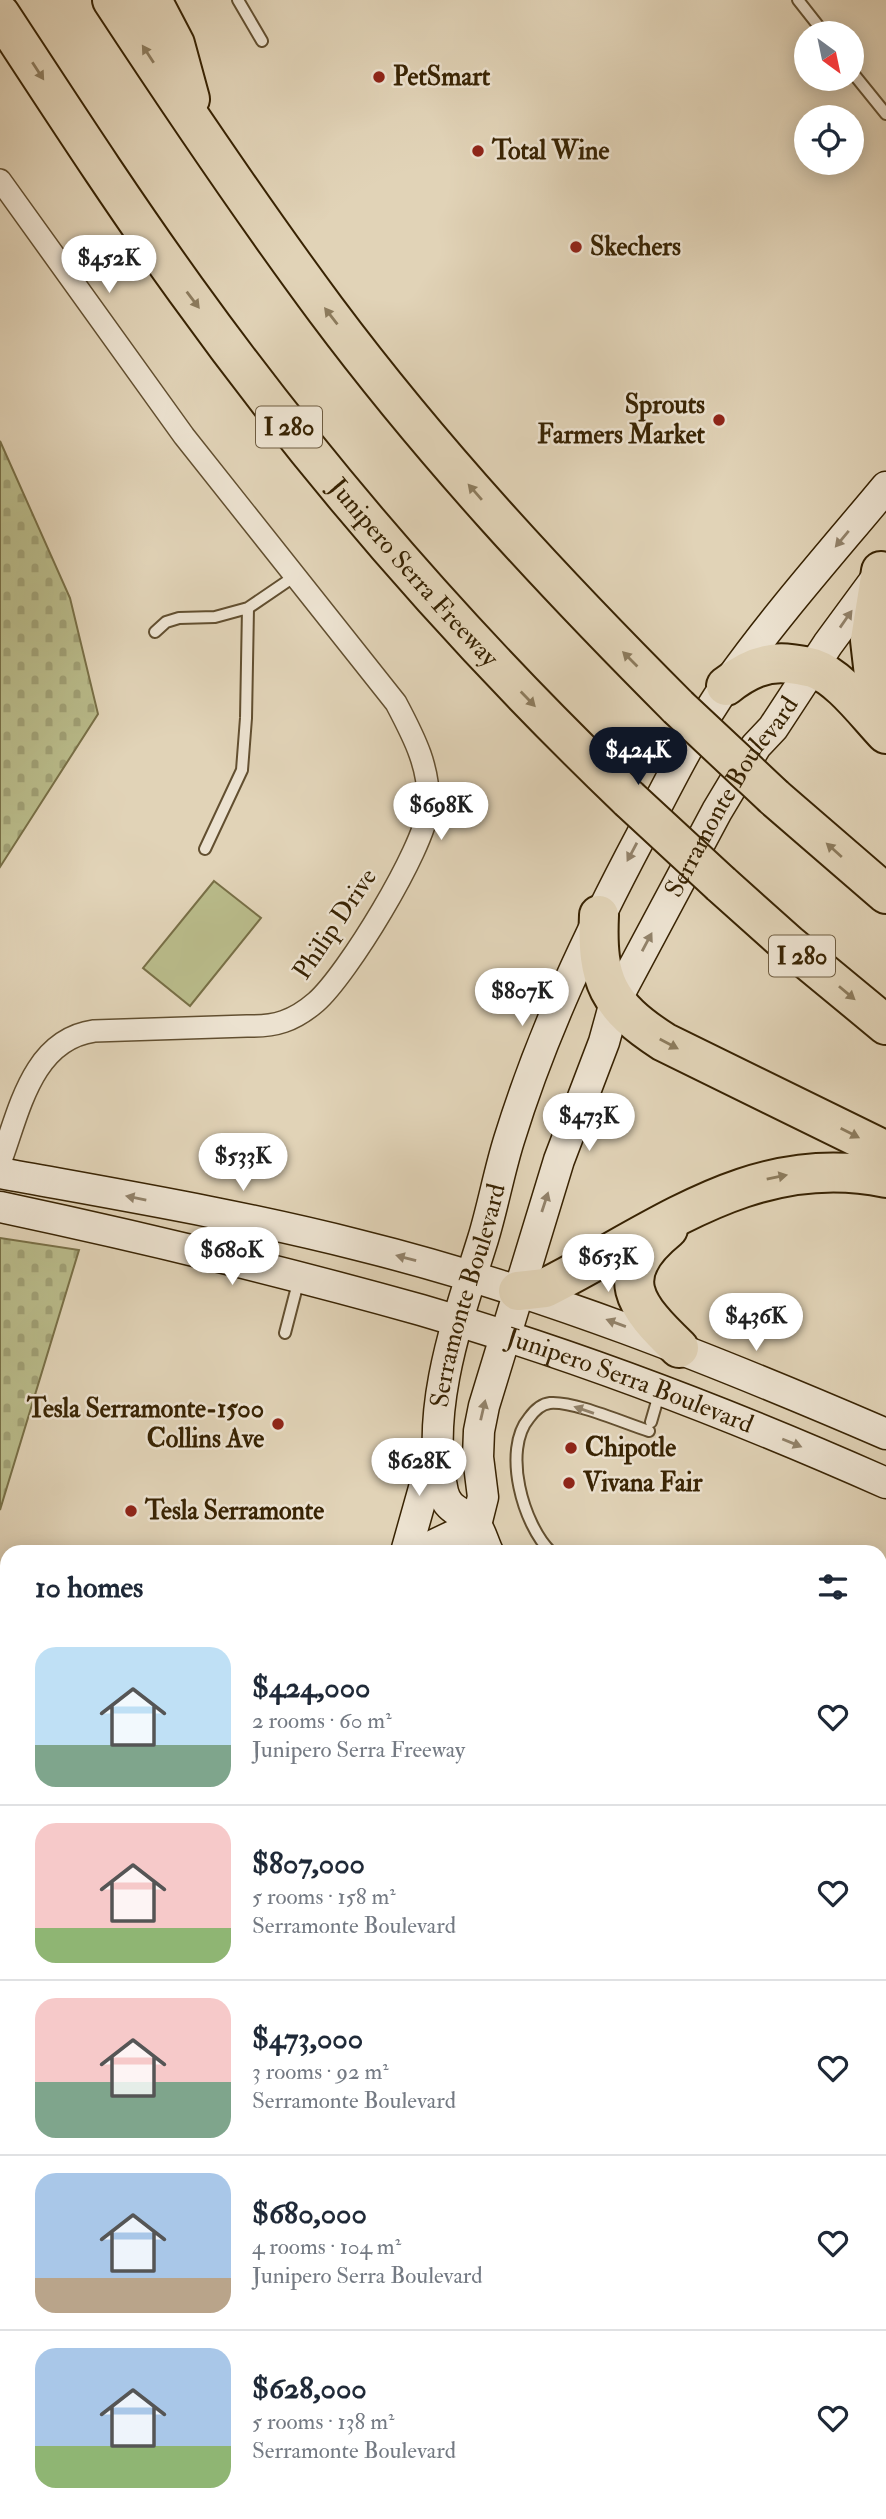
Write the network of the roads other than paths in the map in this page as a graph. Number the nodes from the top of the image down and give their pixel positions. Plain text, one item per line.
1 (112, 0) edge
2 (152, 0) edge
3 (238, 0) edge
4 (798, 0) edge
5 (0, 14) edge
6 (815, 21) edge
7 (262, 41) dead end
8 (864, 87) edge
9 (886, 114) edge
10 (199, 131) junction
11 (0, 180) edge
12 (886, 487) edge
13 (884, 568) edge
14 (295, 576) junction
15 (248, 608) junction
16 (155, 632) dead end
17 (812, 668) junction
18 (726, 686) junction
19 (886, 705) edge
20 (886, 734) edge
21 (205, 849) dead end
22 (886, 894) edge
23 (599, 915) junction
24 (615, 1002) junction
25 (886, 1025) edge
26 (886, 1151) edge
27 (0, 1163) edge
28 (0, 1173) edge
29 (886, 1178) edge
30 (713, 1199) junction
31 (0, 1207) edge
32 (471, 1277) junction
33 (299, 1279) junction
34 (518, 1291) junction
35 (459, 1322) junction
36 (285, 1333) dead end
37 (505, 1337) junction
38 (679, 1348) junction
39 (660, 1390) junction
40 (438, 1432) junction
41 (886, 1434) edge
42 (886, 1483) edge
43 (476, 1525) junction
44 (408, 1545) edge
45 (434, 1545) edge
46 (485, 1545) edge
47 (544, 1545) edge

10 -> 1 highway
2 - 10 highway
3 - 7 lane
4 - 6 lane
5 -> 25 highway, Junipero Serra Freeway / I 280, bridge
8 - 9 lane
22 -> 10 highway, bridge
11 - 14 street, Philip Drive
12 -> 18 main road, Serramonte Boulevard
17 -> 13 main road, Serramonte Boulevard
13 - 19 highway
14 - 15 lane
14 - 27 street, Philip Drive
15 - 16 lane
15 - 21 lane
17 - 18 highway
17 - 20 highway
24 -> 17 main road, Serramonte Boulevard
18 -> 23 main road, Serramonte Boulevard
23 - 24 highway
23 - 32 main road, Serramonte Boulevard
24 -> 26 highway
34 -> 24 main road, Serramonte Boulevard
32 -> 28 main road, Junipero Serra Boulevard
30 -> 29 highway
30 - 34 highway
30 - 38 highway
31 - 33 main road, Junipero Serra Boulevard
32 - 34 main road, Junipero Serra Boulevard
32 - 35 main road, Serramonte Boulevard
33 - 35 main road, Junipero Serra Boulevard
33 - 36 lane
34 - 37 main road, Serramonte Boulevard
38 -> 34 main road, Junipero Serra Boulevard
35 - 37 main road, Junipero Serra Boulevard
35 - 40 main road, Serramonte Boulevard
37 - 39 main road, Junipero Serra Boulevard
43 -> 37 main road, Serramonte Boulevard
38 - 41 main road, Junipero Serra Boulevard
39 -> 42 main road, Junipero Serra Boulevard
39 -> 47 lane
40 - 43 main road, Serramonte Boulevard
40 - 44 main road
43 - 45 main road
43 - 46 main road, Serramonte Boulevard

